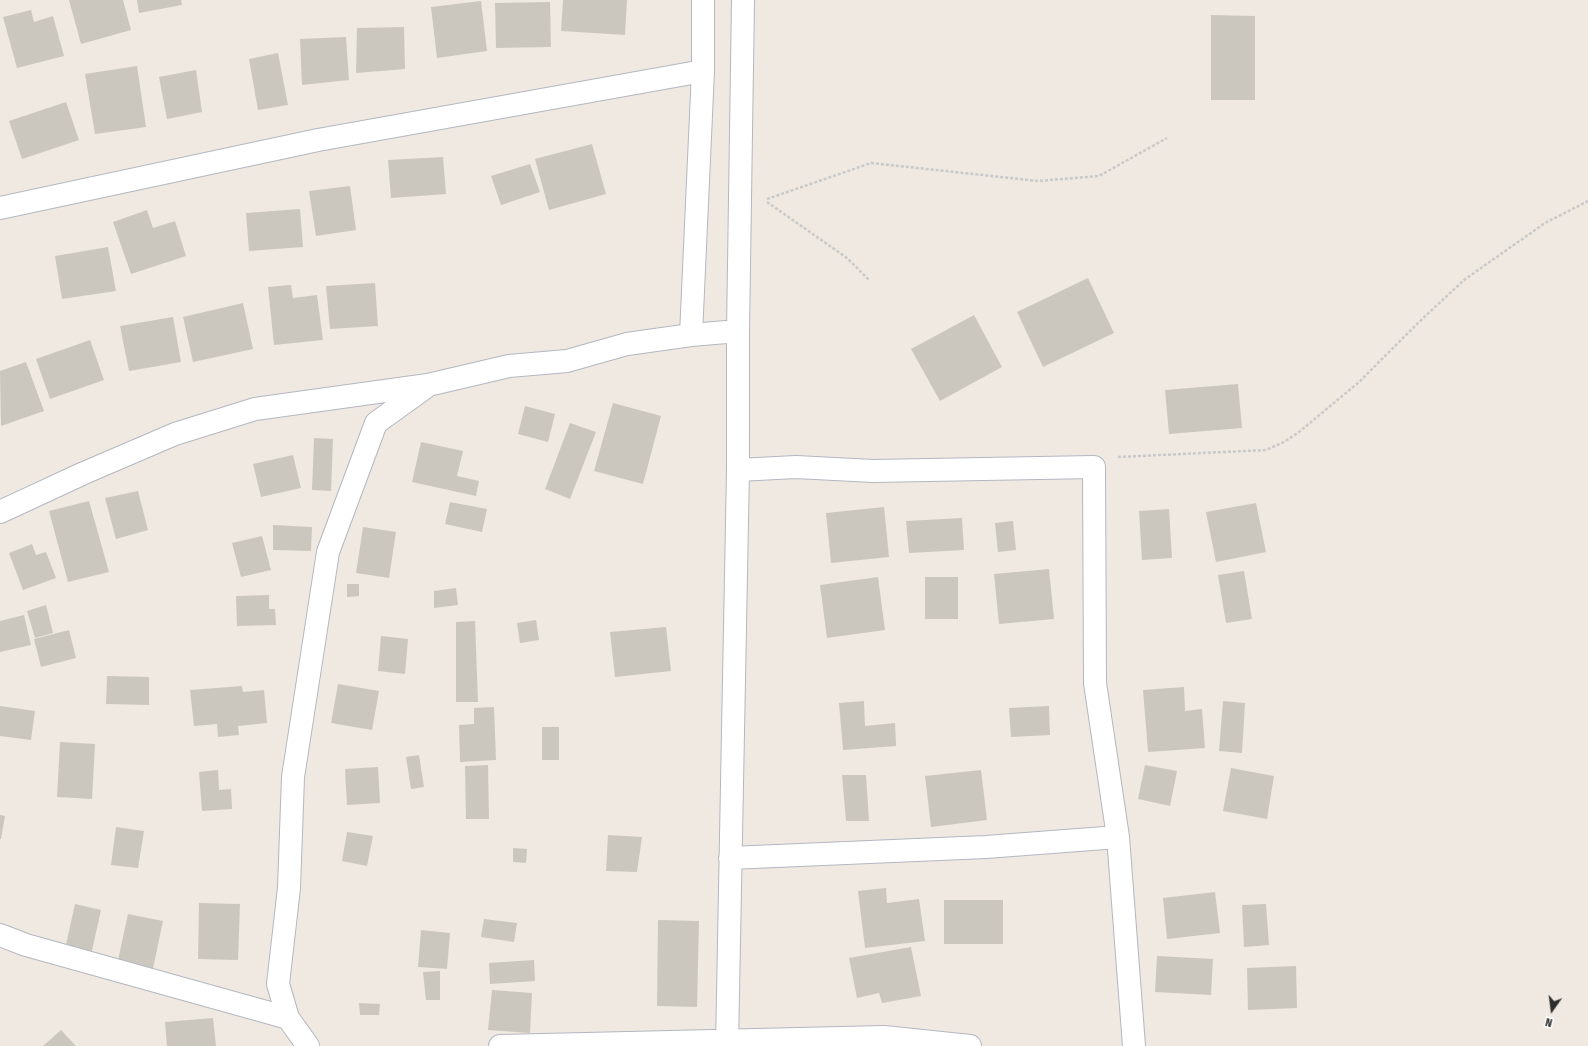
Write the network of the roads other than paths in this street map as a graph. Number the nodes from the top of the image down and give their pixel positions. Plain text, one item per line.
1 (703, 0) edge
2 (743, 0) edge
3 (704, 71) junction
4 (0, 208) edge
5 (738, 331) junction
6 (691, 335) junction
7 (428, 385) junction
8 (738, 470) junction
9 (0, 512) edge
10 (1118, 837) junction
11 (730, 858) junction
12 (0, 935) edge
13 (288, 1018) junction
14 (727, 1044) edge
15 (308, 1046) edge
16 (500, 1046) edge
17 (970, 1046) edge
18 (1134, 1046) edge

1 - 3 street
2 - 5 street
3 - 4 street
3 - 6 street
5 - 6 street
5 - 8 street
6 - 7 street
7 - 9 street
7 - 13 street
8 - 10 street
8 - 11 street
10 - 11 street
10 - 18 street
11 - 14 street
12 - 13 street
13 - 15 street
14 - 16 street
14 - 17 street

